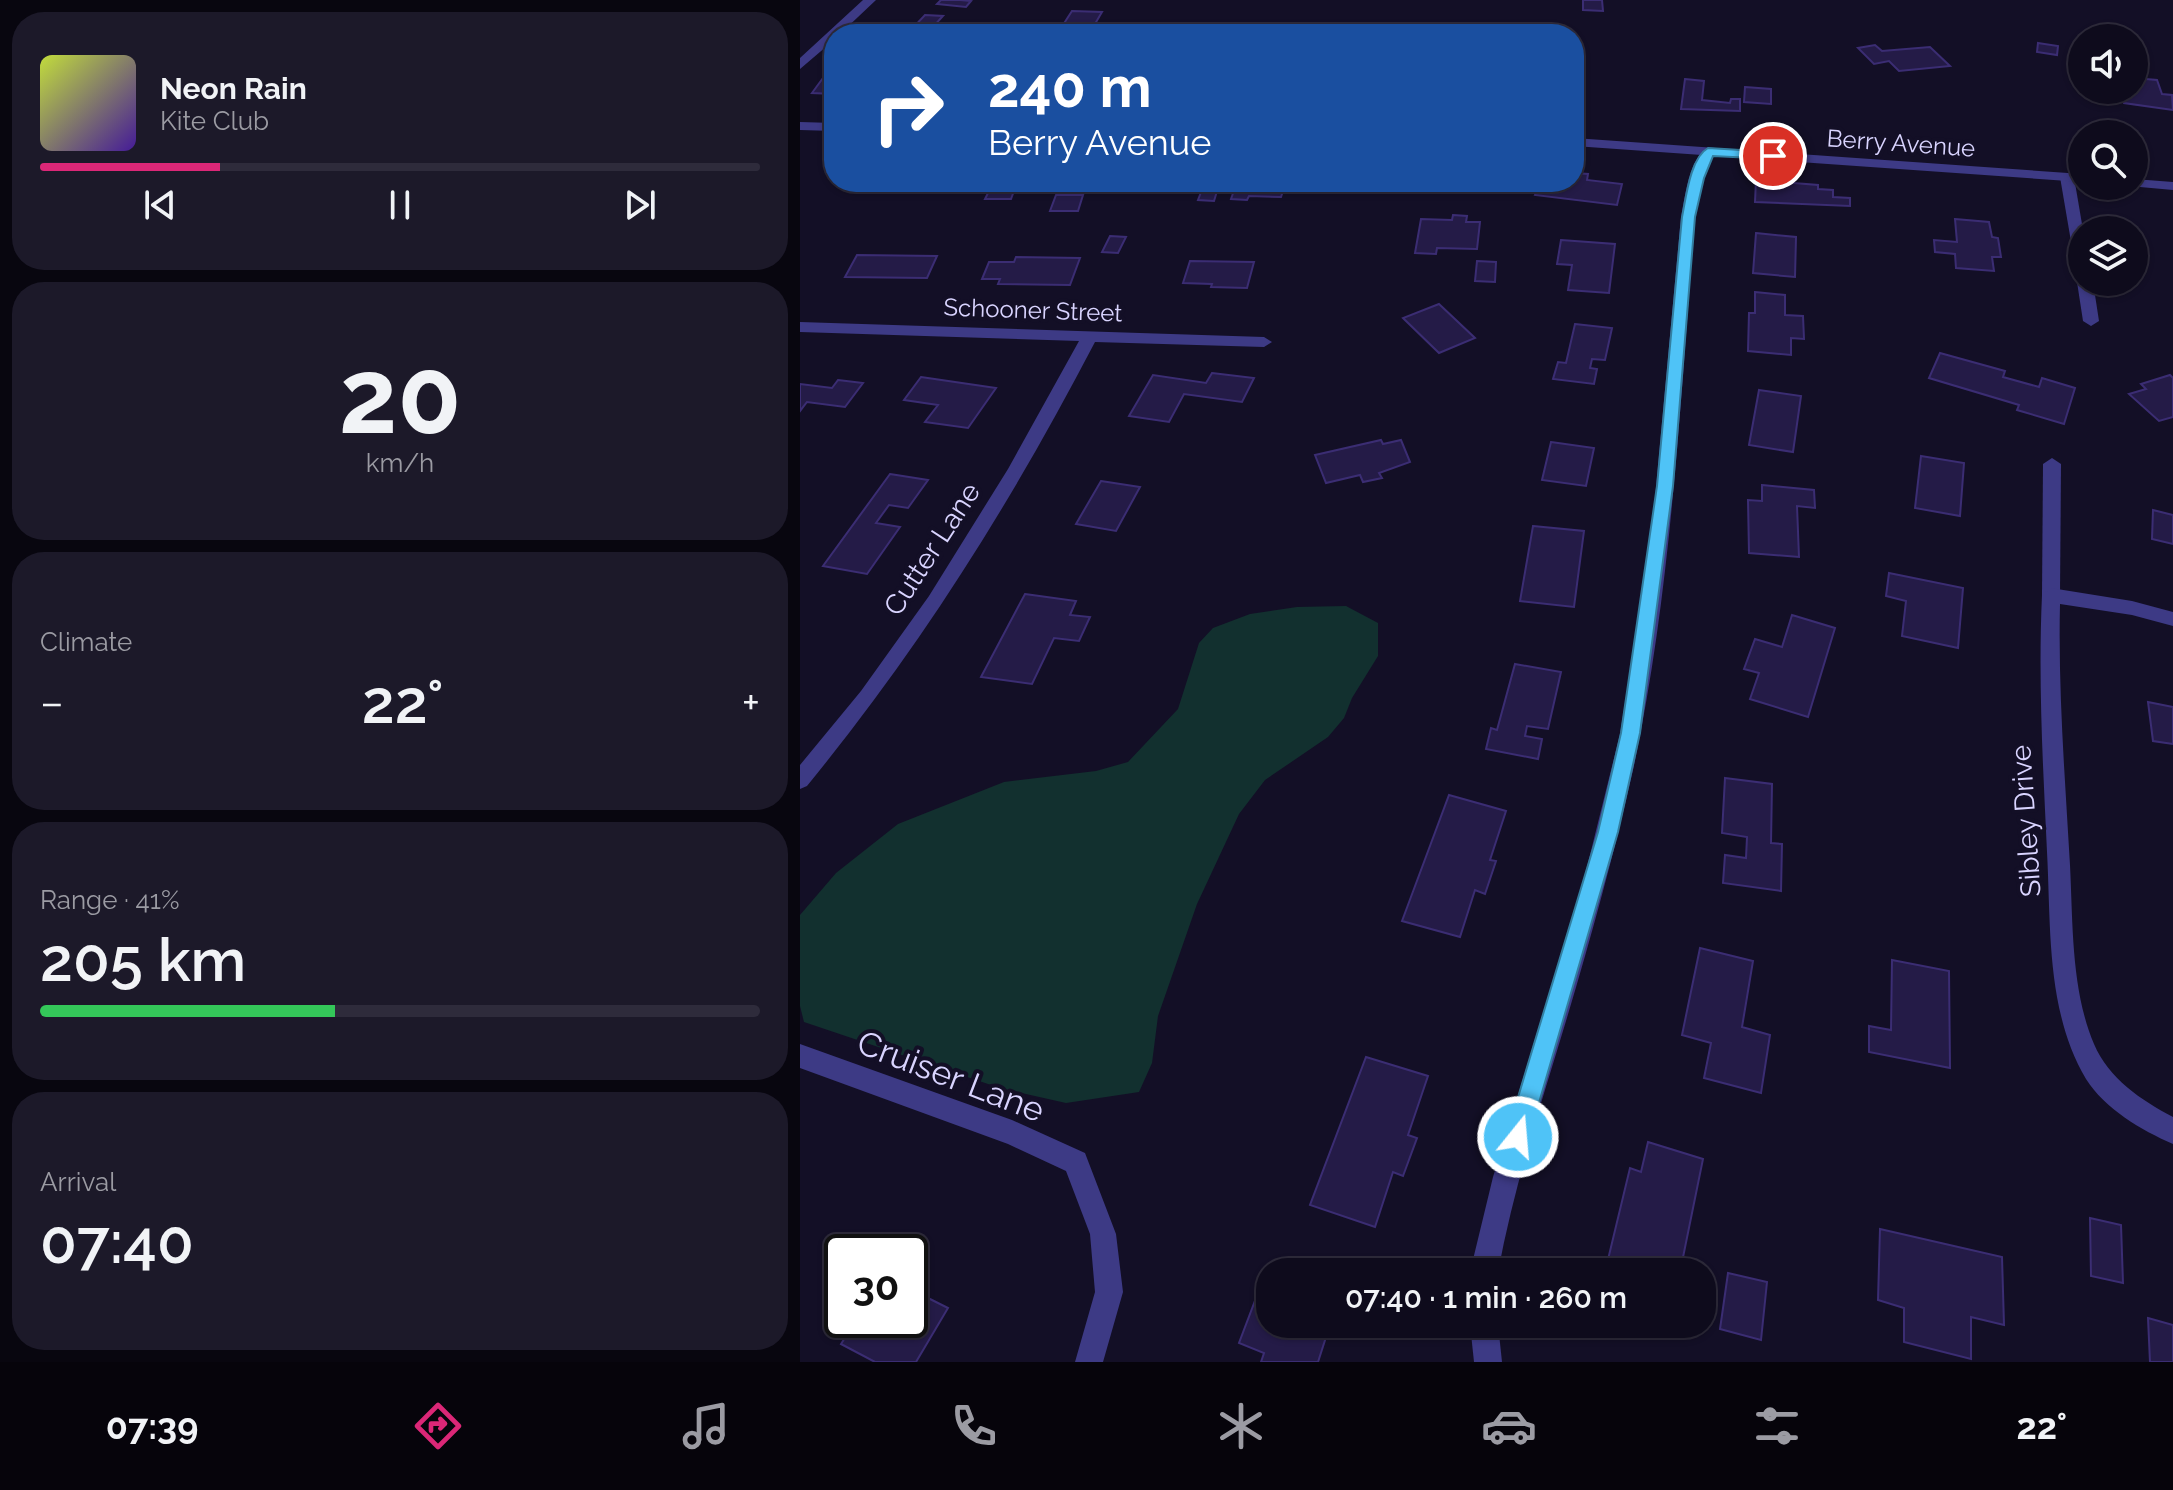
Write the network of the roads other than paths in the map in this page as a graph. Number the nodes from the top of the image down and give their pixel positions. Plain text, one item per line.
1 (870, 0) edge
2 (844, 24) edge
3 (824, 43) edge
4 (800, 65) edge
5 (800, 126) edge
6 (824, 127) edge
7 (1584, 143) edge
8 (1708, 152) junction
9 (2068, 178) edge
10 (2148, 184) edge
11 (2173, 186) edge
12 (2087, 296) edge
13 (2091, 321) dead end
14 (800, 327) edge
15 (1090, 336) junction
16 (1264, 342) dead end
17 (2052, 464) dead end
18 (2051, 595) junction
19 (2173, 619) edge
20 (800, 780) edge
21 (800, 1056) edge
22 (2173, 1131) edge
23 (1487, 1258) edge
24 (1485, 1338) edge
25 (1089, 1362) edge
26 (1488, 1362) edge

1 - 2 street
3 - 4 street
5 - 6 street
7 - 8 street, Berry Avenue
8 - 9 street, Berry Avenue
8 - 23 street
10 - 11 street
12 - 13 street
14 - 15 street, Schooner Street
15 - 16 street, Schooner Street
15 - 20 street, Cutter Lane
17 - 18 street, Sibley Drive
18 - 19 street
18 - 22 street, Sibley Drive
21 - 25 street, Cruiser Lane
24 - 26 street

